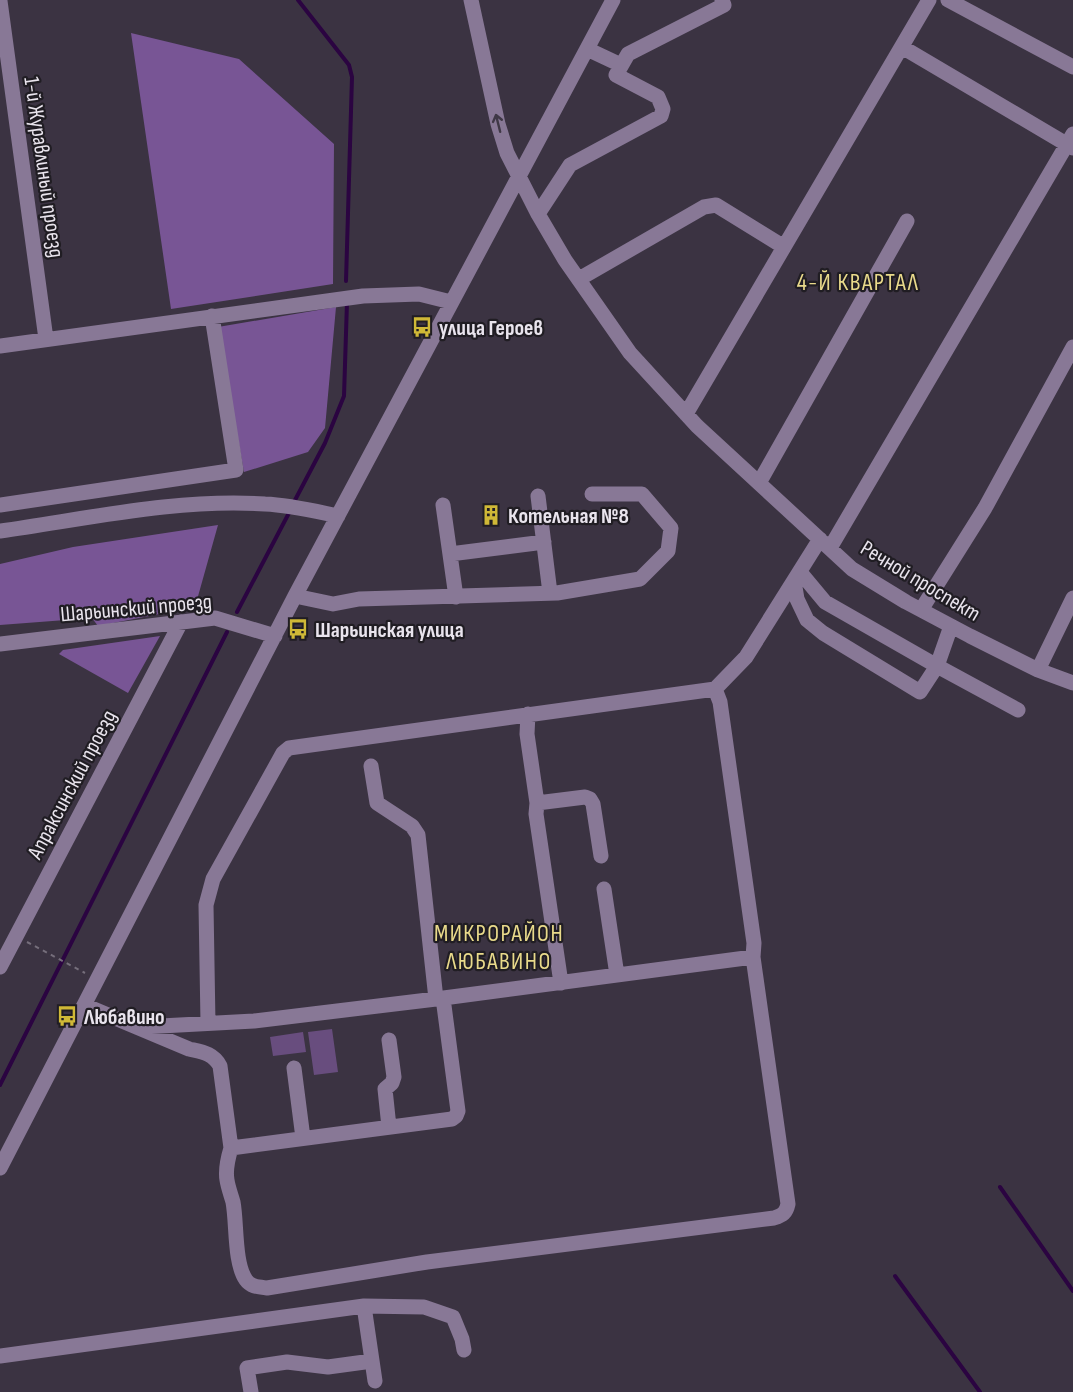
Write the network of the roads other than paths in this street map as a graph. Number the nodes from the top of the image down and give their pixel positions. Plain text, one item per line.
1 (0, 0) edge
2 (471, 0) edge
3 (614, 0) edge
4 (722, 0) edge
5 (929, 0) edge
6 (948, 0) edge
7 (902, 46) junction
8 (587, 49) junction
9 (621, 65) junction
10 (1073, 67) edge
11 (1071, 142) edge
12 (518, 177) junction
13 (538, 214) junction
14 (907, 221) dead end
15 (784, 247) junction
16 (579, 279) junction
17 (451, 302) junction
18 (212, 316) junction
19 (46, 339) junction
20 (0, 346) edge
21 (1073, 347) edge
22 (686, 414) junction
23 (759, 483) junction
24 (592, 494) dead end
25 (538, 496) dead end
26 (0, 505) edge
27 (443, 505) dead end
28 (338, 516) junction
29 (0, 531) edge
30 (544, 543) junction
31 (825, 544) junction
32 (450, 554) junction
33 (797, 576) junction
34 (550, 593) junction
35 (295, 596) junction
36 (456, 597) junction
37 (1073, 598) edge
38 (921, 610) junction
39 (181, 622) junction
40 (951, 626) junction
41 (275, 636) junction
42 (0, 644) edge
43 (937, 666) junction
44 (1038, 670) junction
45 (1073, 683) edge
46 (715, 689) junction
47 (1018, 710) dead end
48 (528, 714) junction
49 (370, 766) dead end
50 (537, 803) junction
51 (601, 856) dead end
52 (604, 889) dead end
53 (753, 957) junction
54 (0, 967) edge
55 (617, 975) junction
56 (561, 982) junction
57 (440, 999) junction
58 (84, 1005) junction
59 (207, 1023) junction
60 (138, 1027) junction
61 (389, 1040) dead end
62 (294, 1068) dead end
63 (389, 1127) junction
64 (303, 1138) junction
65 (231, 1148) junction
66 (0, 1168) edge
67 (364, 1306) junction
68 (464, 1350) dead end
69 (0, 1356) edge
70 (372, 1361) junction
71 (375, 1381) dead end
72 (251, 1392) edge

1 - 19 street, 1-й Журавлиный проезд
12 -> 2 street
3 - 8 street
4 - 9 street
5 - 7 street
6 - 10 street
7 - 11 street
7 - 15 street
8 - 9 street
8 - 12 street
9 - 13 street
11 - 31 street
12 - 13 street, Речной проспект
12 - 17 street
13 - 16 street, Речной проспект
14 - 23 street
15 - 16 street
15 - 22 street
16 - 22 street, Речной проспект
17 - 18 street
17 - 28 street
18 - 19 street
18 - 26 street
19 - 20 street
21 - 38 street
22 - 23 street, Речной проспект
23 - 31 street, Речной проспект
24 - 34 street
25 - 30 street
27 - 32 street
28 - 29 street
28 - 35 street
30 - 32 street
30 - 34 street
31 - 33 street
31 - 38 street, Речной проспект
32 - 36 street
33 - 43 street
33 - 43 street
33 - 46 street
34 - 36 street
35 - 36 street
35 - 41 street
37 - 44 street
38 - 40 street, Речной проспект
39 - 41 street, Шарьинский проезд
39 - 42 street, Шарьинский проезд
39 - 54 street, Апраксинский проезд
40 - 43 street
40 - 44 street, Речной проспект
41 - 58 street
43 - 47 street
44 - 45 street, Речной проспект
46 - 48 street
46 - 53 street
48 - 50 street
48 - 59 street
49 - 57 street
50 - 51 street
50 - 56 street
52 - 55 street
53 - 55 street
53 - 65 street
55 - 56 street
56 - 57 street
57 - 59 street
57 - 63 street
58 - 60 street
58 - 66 street
59 - 60 street
60 - 65 street
61 - 63 street
62 - 64 street
63 - 64 street
64 - 65 street
67 - 68 street
67 - 69 street
67 - 70 street
70 - 71 street
70 - 72 street

